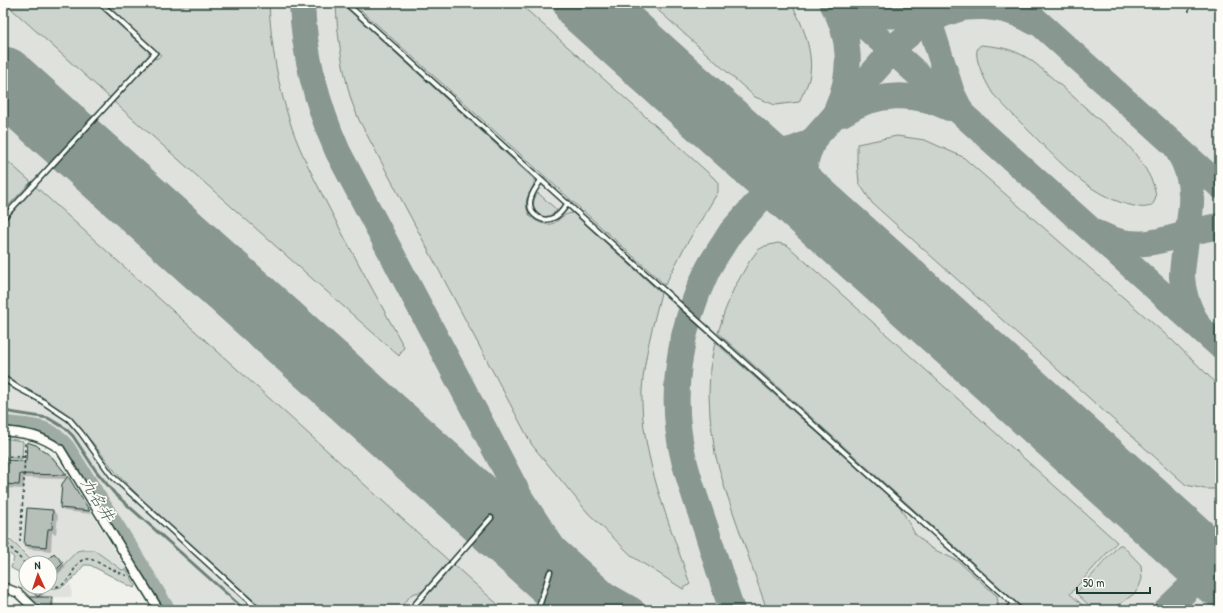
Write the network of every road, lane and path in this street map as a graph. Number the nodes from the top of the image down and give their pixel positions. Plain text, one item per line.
1 (100, 3) edge
2 (346, 3) edge
3 (1189, 3) edge
4 (1190, 15) dead end
5 (541, 180) junction
6 (568, 203) junction
7 (3, 218) edge
8 (3, 378) edge
9 (3, 431) edge
10 (25, 434) junction
11 (3, 456) edge
12 (24, 457) junction
13 (491, 518) dead end
14 (3, 539) edge
15 (20, 542) dead end
16 (18, 556) edge
17 (550, 572) dead end
18 (141, 580) junction
19 (58, 586) edge
20 (3, 587) edge
21 (1013, 604) junction
22 (36, 610) edge
23 (159, 610) edge
24 (259, 610) edge
25 (410, 610) edge
26 (538, 610) edge
27 (1007, 610) edge
28 (1020, 610) edge

1 - 7 lane
2 - 5 lane
3 - 4 path
5 - 6 lane
5 - 6 lane
6 - 21 lane
8 - 24 lane
9 - 10 street
10 - 12 path
10 - 18 street
11 - 12 path
12 - 15 path
13 - 25 lane
14 - 16 path
17 - 26 lane
18 - 19 path
18 - 23 street
20 - 22 street
21 - 27 lane
21 - 28 lane

